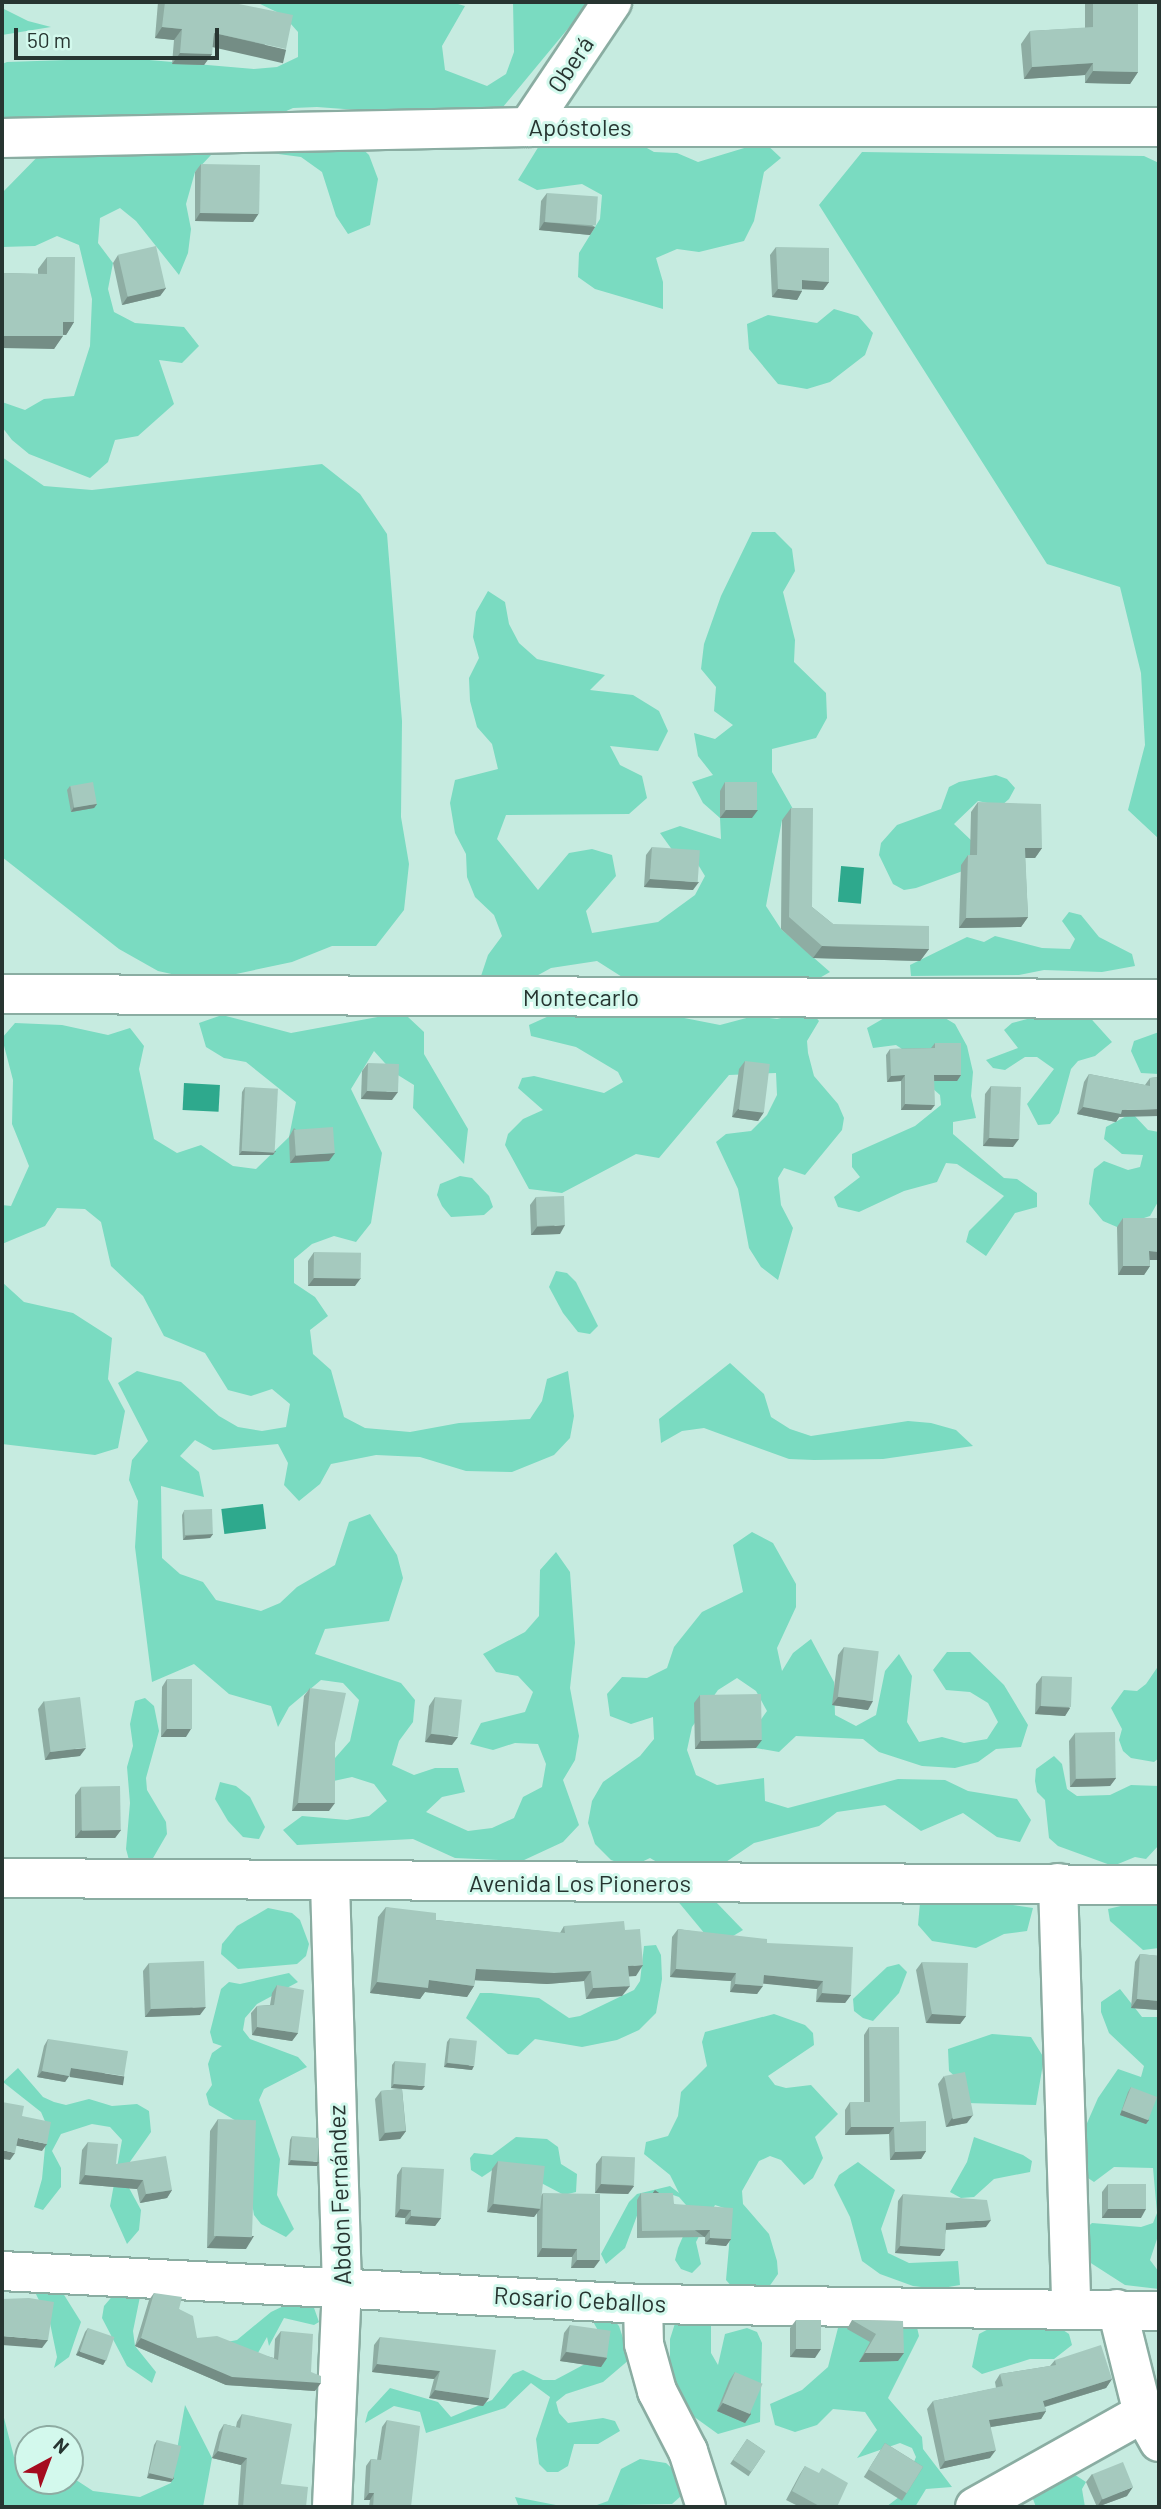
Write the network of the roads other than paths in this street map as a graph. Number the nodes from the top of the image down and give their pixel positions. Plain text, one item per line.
1 (612, 2) edge
2 (528, 127) junction
3 (1159, 127) edge
4 (2, 138) edge
5 (2, 994) edge
6 (1159, 999) edge
7 (2, 1878) edge
8 (330, 1883) junction
9 (1058, 1883) junction
10 (1159, 1885) edge
11 (2, 2272) edge
12 (342, 2286) junction
13 (643, 2304) junction
14 (1071, 2307) junction
15 (1117, 2309) junction
16 (1159, 2311) edge
17 (1151, 2427) edge
18 (332, 2507) edge
19 (706, 2507) edge
20 (975, 2507) edge

1 - 2 street, Oberá
2 - 3 street, Apóstoles
2 - 4 street, Apóstoles
5 - 6 street, Montecarlo
7 - 8 street, Avenida Los Pioneros
8 - 9 street, Avenida Los Pioneros
8 - 12 street, Abdon Fernández
9 - 10 street, Avenida Los Pioneros
9 - 14 street
11 - 12 street, Rosario Ceballos
12 - 13 street, Rosario Ceballos
12 - 18 street, Abdon Fernández
13 - 14 street, Rosario Ceballos
13 - 19 street
14 - 15 street, Rosario Ceballos
15 - 16 street, Rosario Ceballos
15 - 17 street
17 - 20 street

